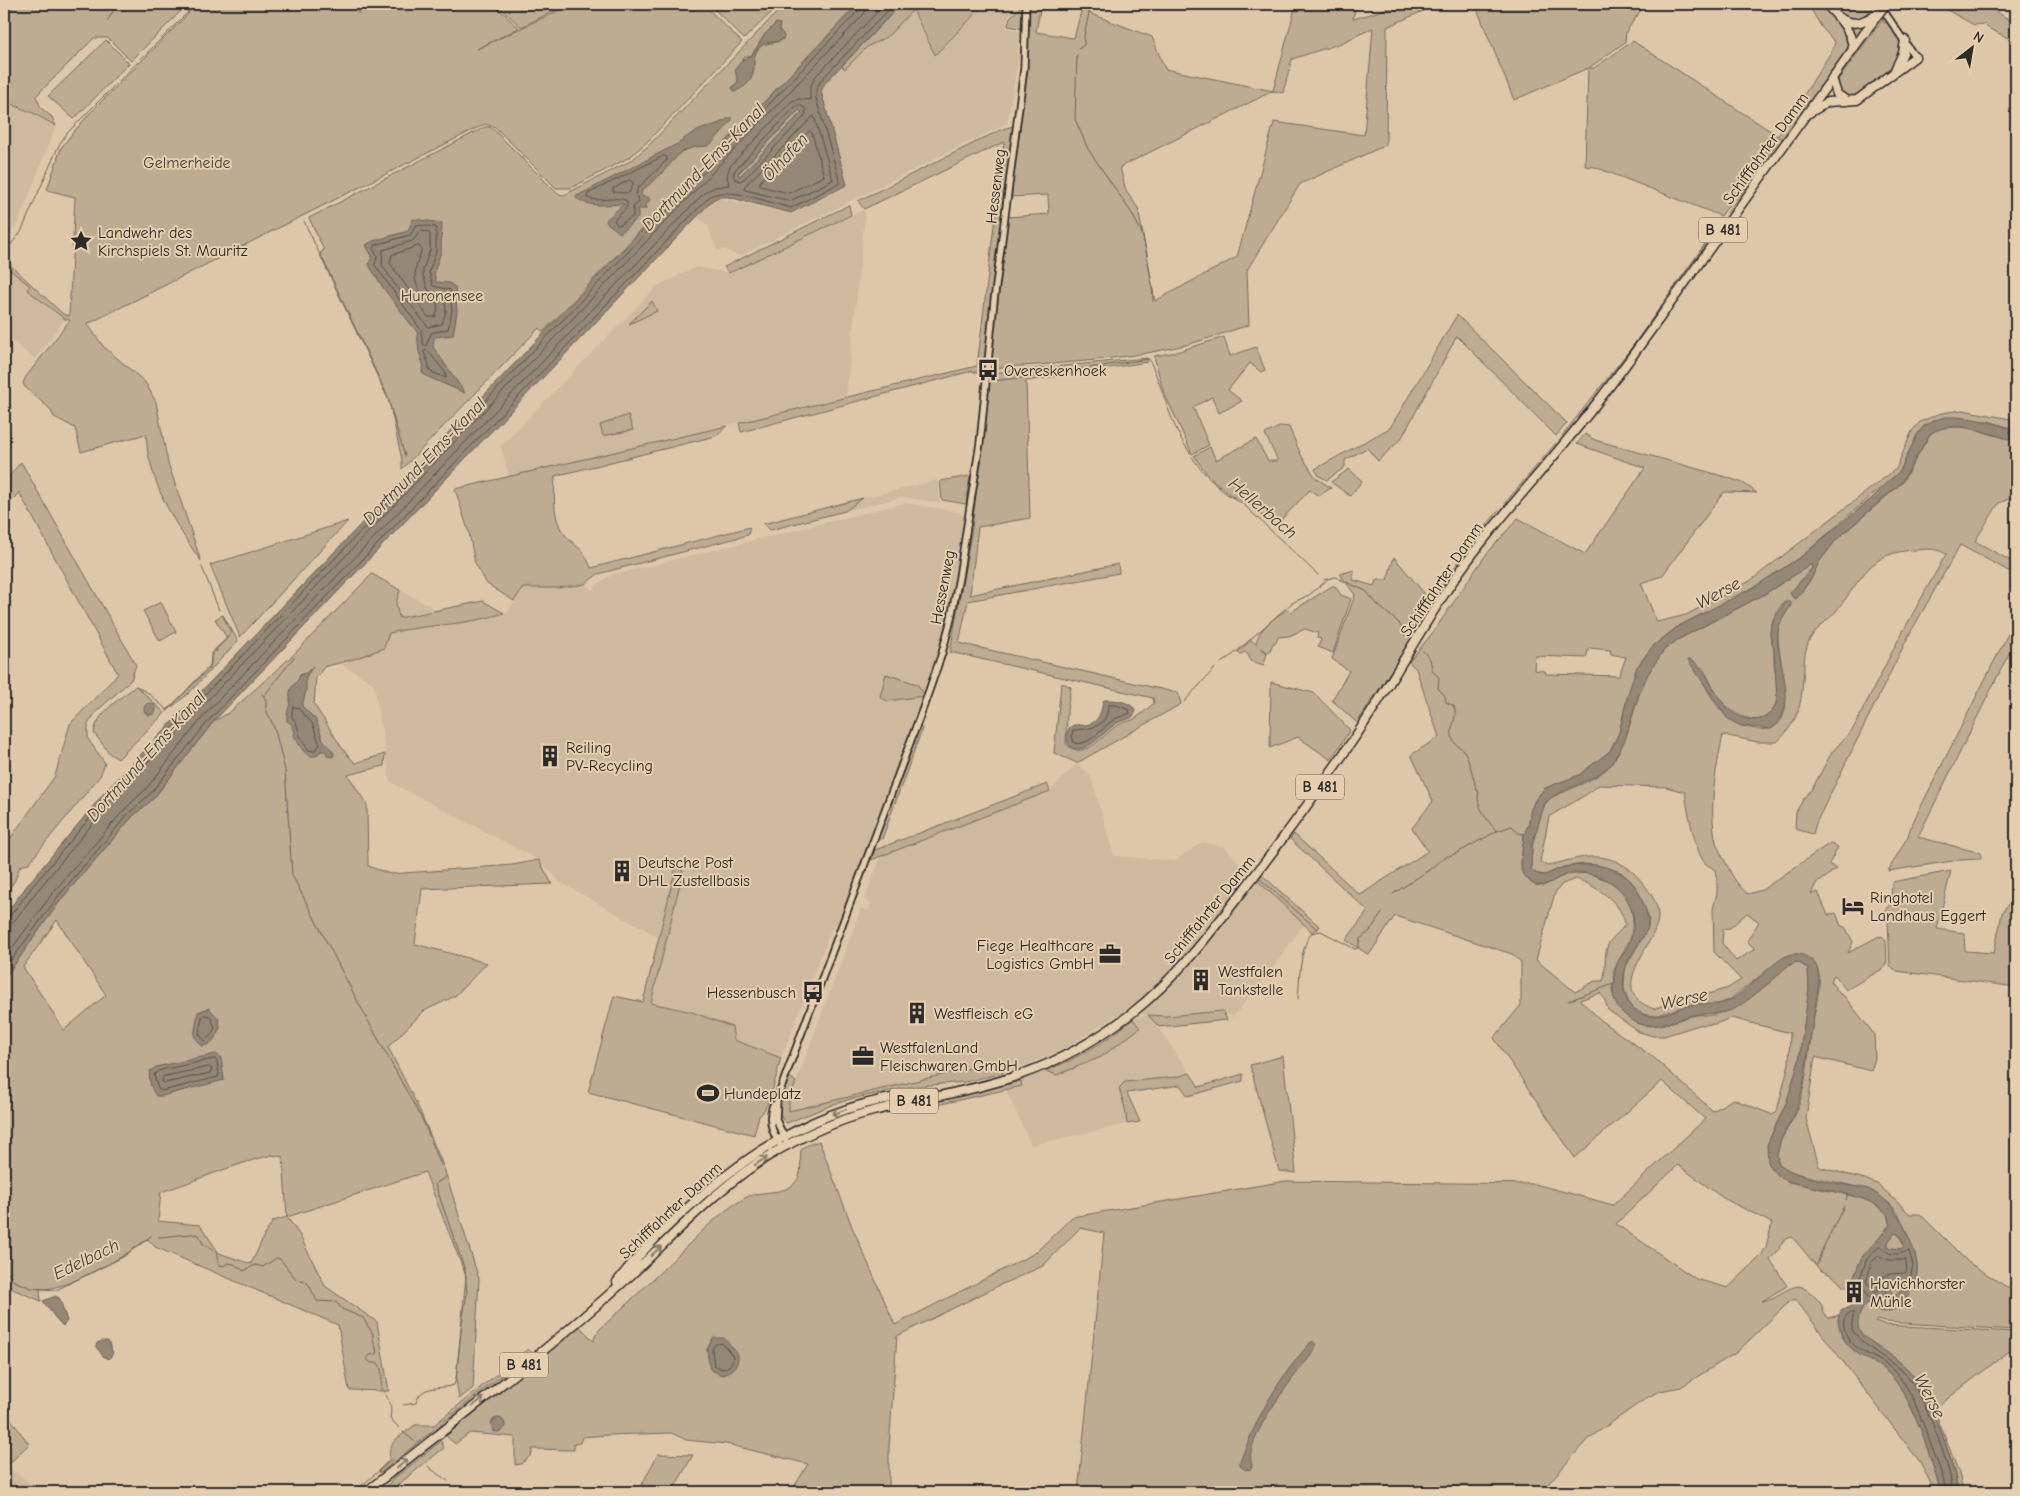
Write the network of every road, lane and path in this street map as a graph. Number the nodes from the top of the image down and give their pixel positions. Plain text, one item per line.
1 (1026, 4) edge
2 (1826, 4) edge
3 (1879, 4) edge
4 (1886, 4) edge
5 (1879, 13) junction
6 (1836, 15) junction
7 (1905, 40) junction
8 (1853, 49) junction
9 (1915, 57) joint
10 (1894, 72) junction
11 (1832, 78) junction
12 (1846, 101) junction
13 (1805, 116) junction
14 (958, 1091) junction
15 (781, 1138) junction
16 (785, 1146) junction
17 (606, 1296) junction
18 (366, 1492) edge

1 - 15 street, Hessenweg
2 - 6 main road, B 481
3 - 7 street
4 - 5 main road, Schifffahrter Damm / B 481, bridge
5 - 6 main road, B 481
5 - 8 main road, Schifffahrter Damm / B 481
6 - 8 main road, B 481
7 - 9 street
7 - 10 main road
8 - 11 main road, Schifffahrter Damm / B 481
9 - 10 main road, B 481
10 - 12 main road, B 481
11 - 12 main road
11 - 13 main road, Schifffahrter Damm / B 481
12 - 13 main road, B 481
13 - 14 main road, Schifffahrter Damm / B 481
14 -> 15 main road, Schifffahrter Damm / B 481
14 - 16 main road, Schifffahrter Damm / B 481
15 - 16 street, Hessenweg
15 - 17 main road, Schifffahrter Damm / B 481
17 -> 16 main road, Schifffahrter Damm / B 481
18 -> 17 main road, Schifffahrter Damm / B 481

